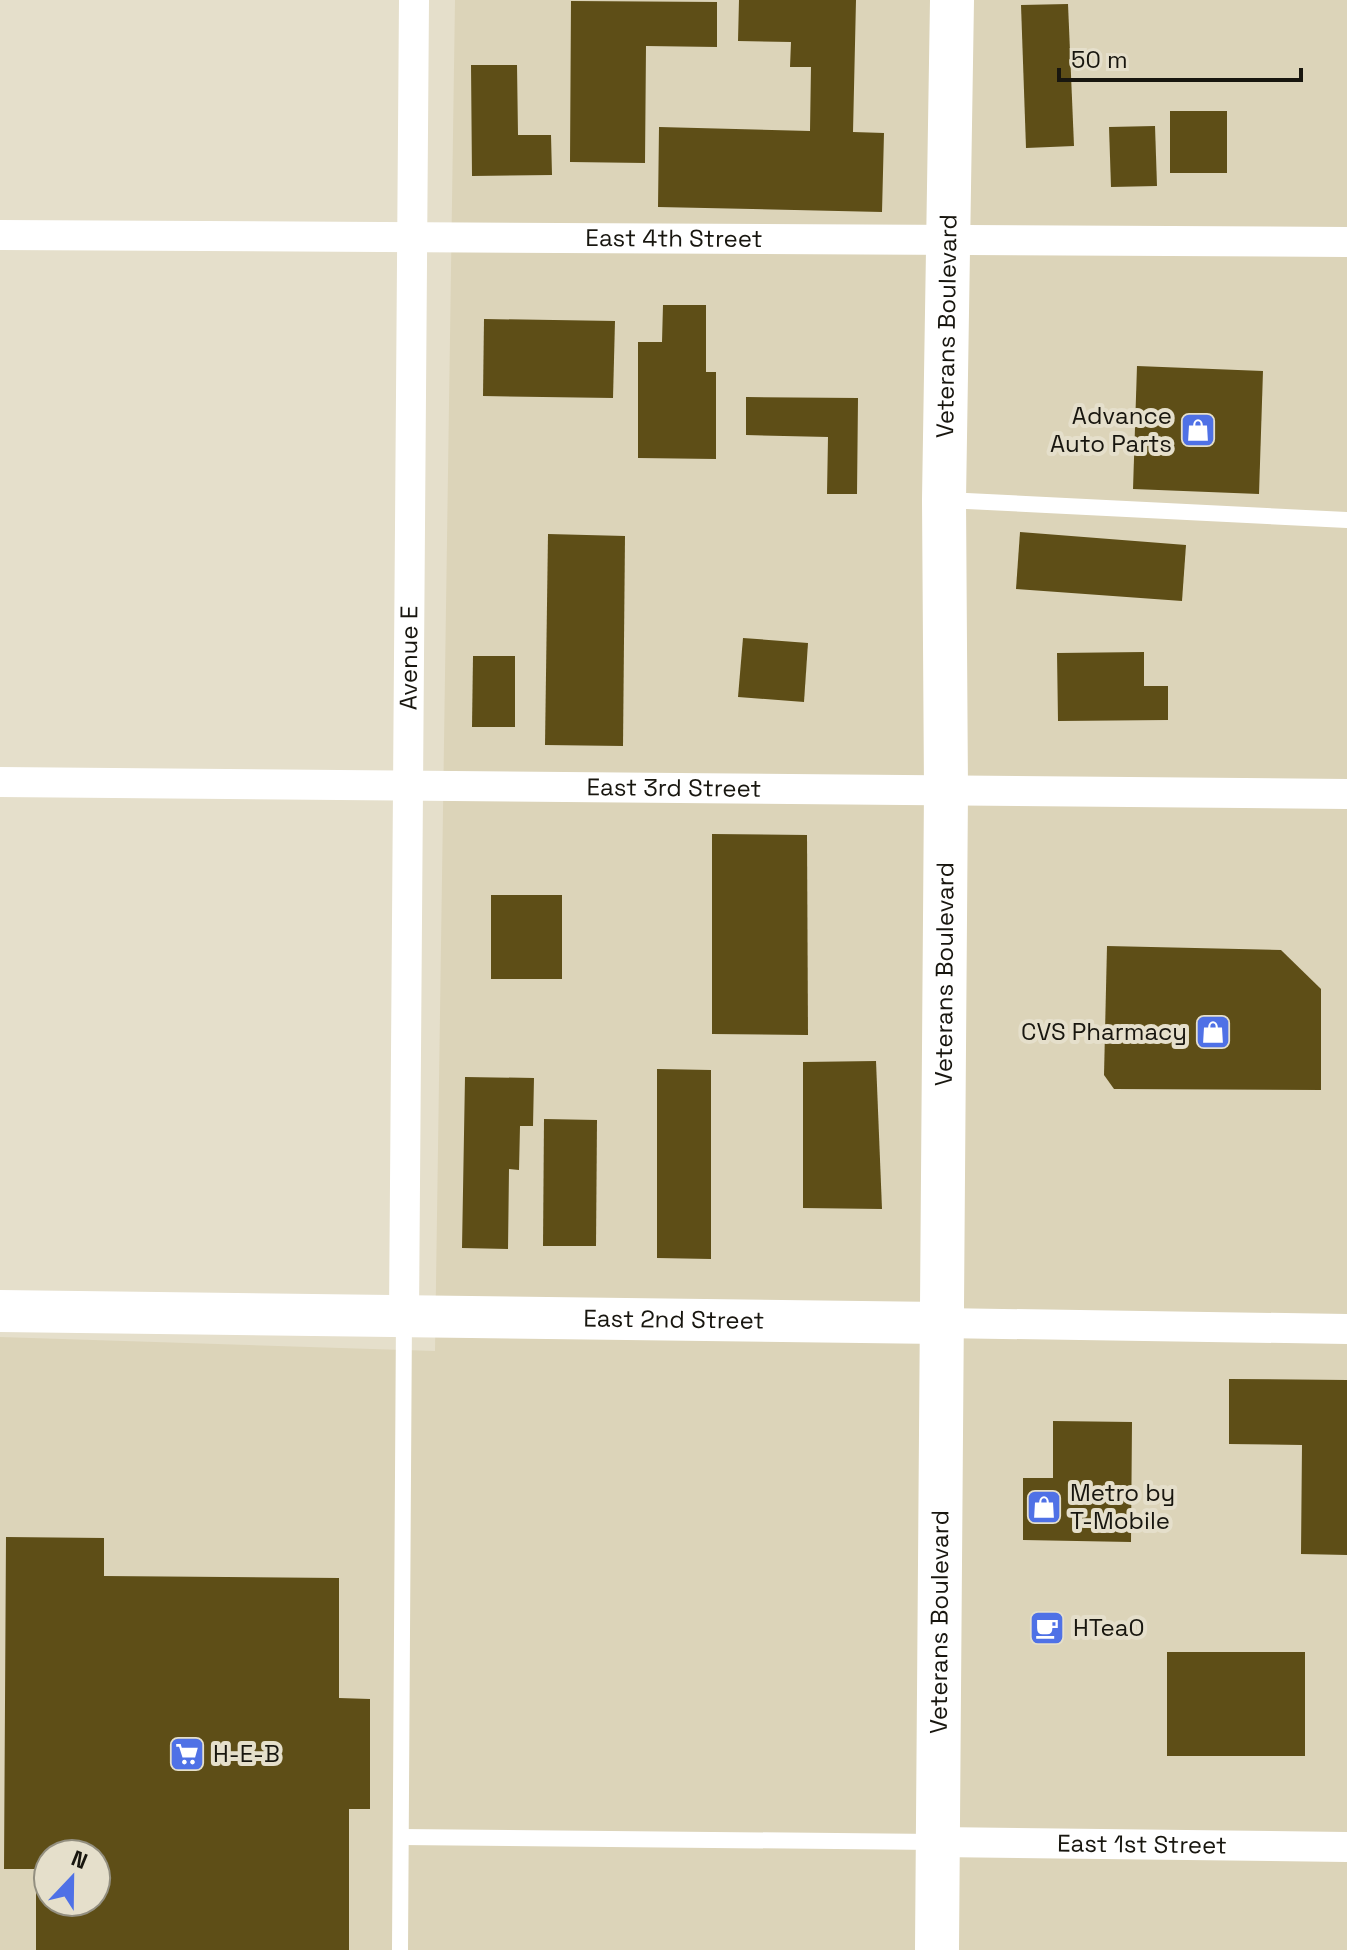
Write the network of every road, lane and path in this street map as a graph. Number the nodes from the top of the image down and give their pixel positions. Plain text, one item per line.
1 (414, 0) edge
2 (952, 0) edge
3 (0, 235) edge
4 (412, 237) junction
5 (950, 240) junction
6 (1347, 242) edge
7 (944, 500) junction
8 (1347, 520) edge
9 (0, 782) edge
10 (408, 785) junction
11 (946, 790) junction
12 (1347, 794) edge
13 (0, 1311) edge
14 (404, 1316) junction
15 (941, 1323) junction
16 (1347, 1329) edge
17 (401, 1837) junction
18 (938, 1842) junction
19 (1347, 1847) edge
20 (400, 1950) edge
21 (937, 1950) edge

1 - 4 street, Avenue E
2 - 5 main road, Veterans Boulevard
3 - 4 street, East 4th Street
4 - 5 street, East 4th Street
4 - 10 street, Avenue E
5 - 6 street, East 4th Street
5 - 7 main road, Veterans Boulevard
7 - 8 lane
7 - 11 main road, Veterans Boulevard
9 - 10 street, East 3rd Street
10 - 11 street, East 3rd Street
10 - 14 street, Avenue E
11 - 12 street, East 3rd Street
11 - 15 main road, Veterans Boulevard
13 - 14 street, East 2nd Street
14 - 15 street, East 2nd Street
14 - 17 lane
15 - 16 street, East 2nd Street
15 - 18 main road, Veterans Boulevard
17 - 18 lane
17 - 20 lane
18 - 19 street, East 1st Street
18 - 21 main road, Veterans Boulevard

